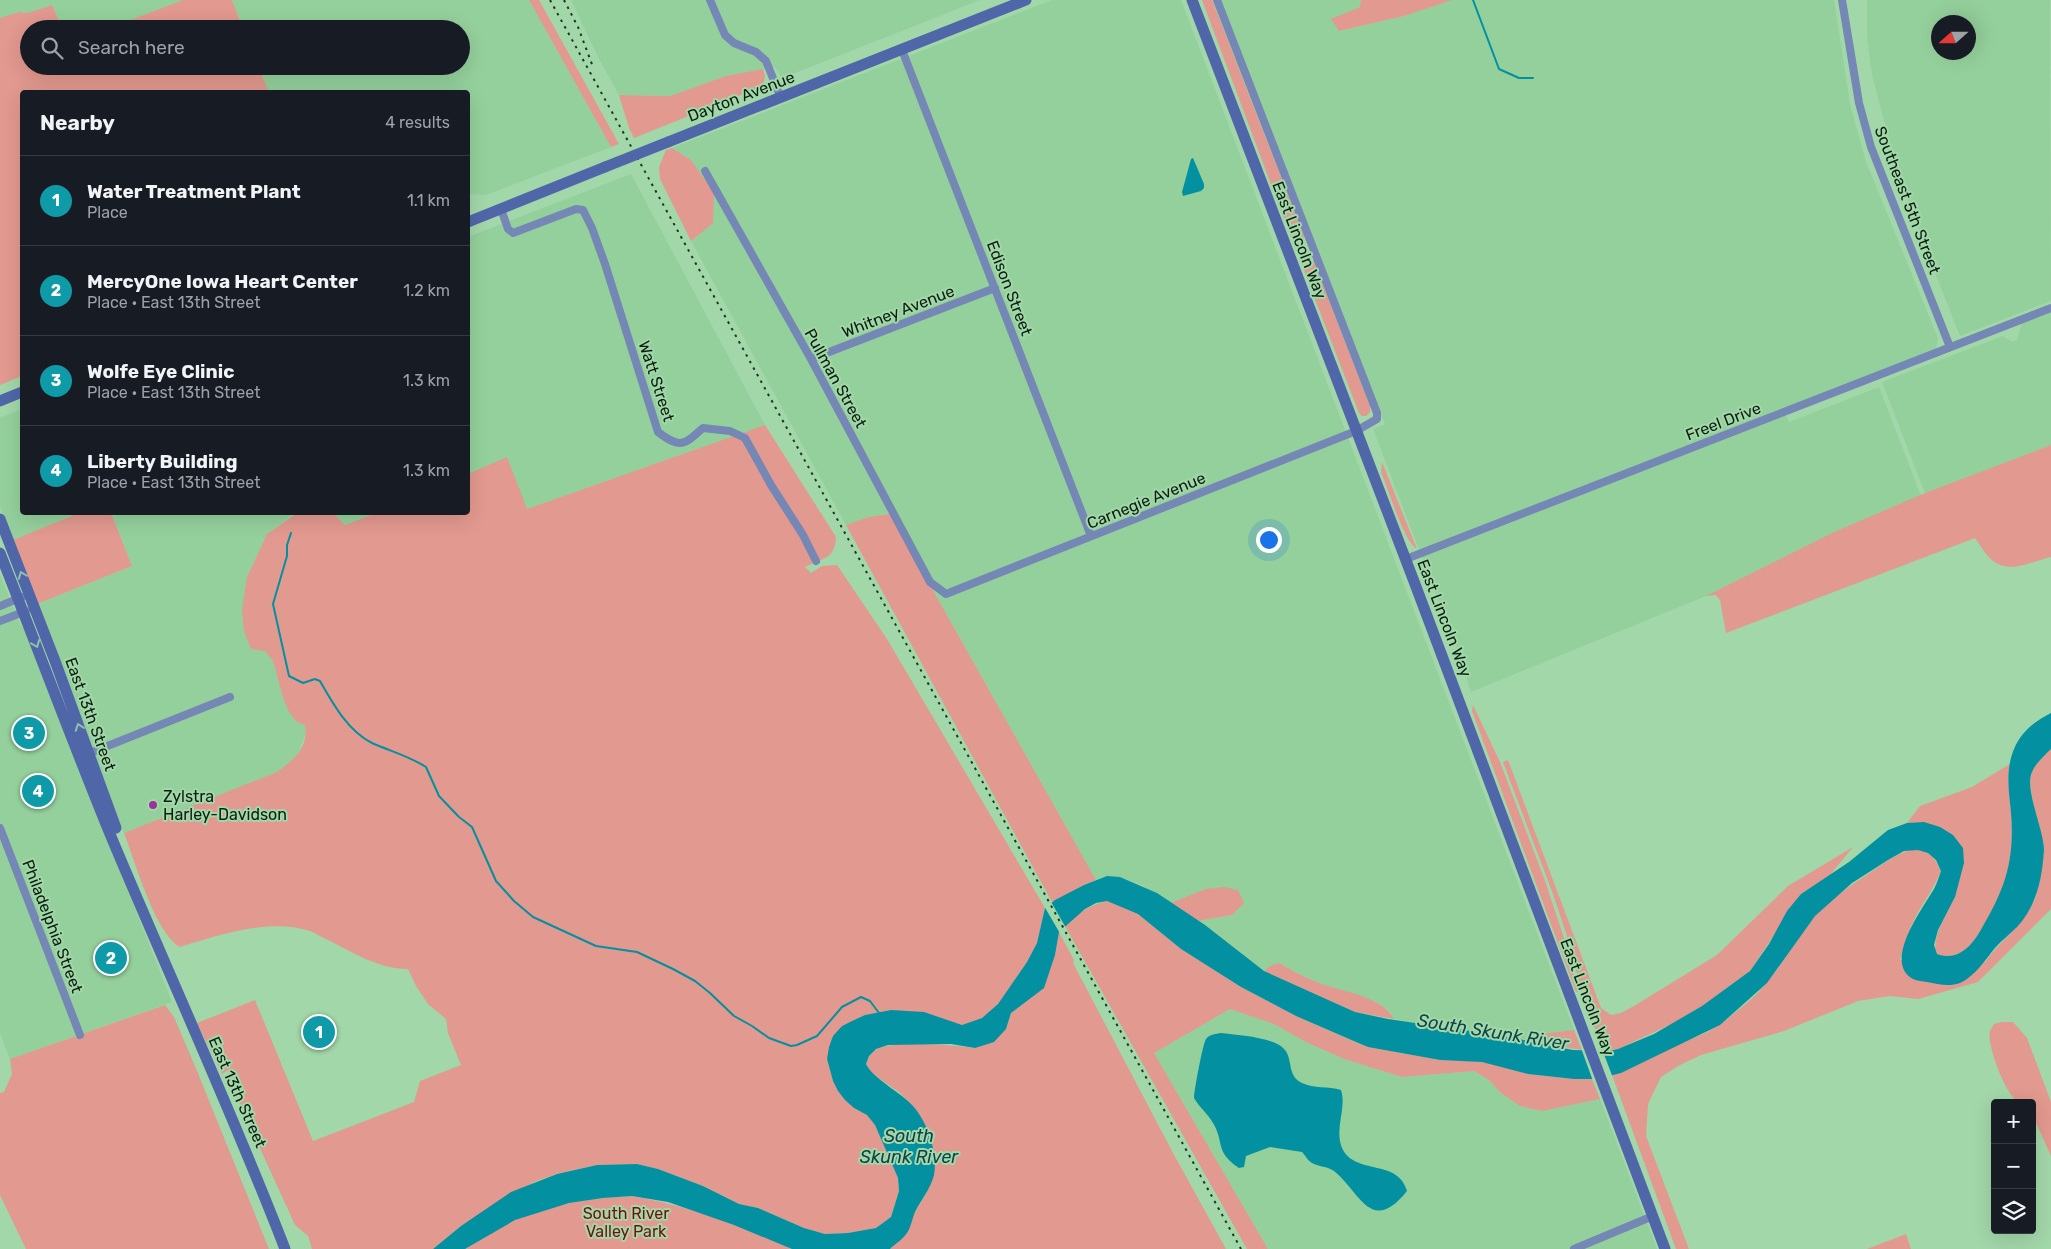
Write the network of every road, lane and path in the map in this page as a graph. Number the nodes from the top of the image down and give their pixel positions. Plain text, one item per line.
1 (710, 0) edge
2 (1026, 0) edge
3 (1192, 0) edge
4 (1217, 0) edge
5 (1842, 0) edge
6 (902, 50) junction
7 (781, 98) junction
8 (705, 171) dead end
9 (501, 209) junction
10 (470, 221) edge
11 (995, 288) junction
12 (2051, 308) edge
13 (1950, 348) junction
14 (811, 359) junction
15 (20, 393) edge
16 (0, 401) edge
17 (1356, 431) junction
18 (0, 519) edge
19 (1091, 536) junction
20 (0, 552) edge
21 (1406, 559) junction
22 (816, 561) dead end
23 (946, 594) joint
24 (23, 596) junction
25 (0, 606) edge
26 (28, 610) junction
27 (0, 621) edge
28 (230, 697) dead end
29 (84, 755) junction
30 (0, 828) edge
31 (80, 1035) dead end
32 (1653, 1216) junction
33 (285, 1249) edge
34 (1574, 1249) edge
35 (1665, 1249) edge

1 - 7 street
2 - 6 main road, Dayton Avenue
3 - 17 main road, East Lincoln Way
4 - 17 street, Carnegie Avenue
5 - 13 street, Southeast 5th Street
6 - 7 main road, Dayton Avenue
6 - 11 street, Edison Street
7 - 9 main road, Dayton Avenue, bridge
8 - 14 street, Pullman Street
9 - 10 main road, Dayton Avenue
9 - 22 street, Watt Street
11 - 14 street, Whitney Avenue
11 - 19 street, Edison Street
12 - 13 street, Freel Drive
13 - 21 street, Freel Drive
14 - 23 street, Pullman Street
15 - 16 main road
17 - 19 street, Carnegie Avenue
17 - 21 main road, East Lincoln Way
24 -> 18 main road, East 13th Street
19 - 23 street, Carnegie Avenue
20 - 24 main road, East 13th Street
21 - 32 main road, East Lincoln Way
24 - 25 street
24 - 26 main road, East 13th Street
26 - 27 street
26 - 29 main road, East 13th Street
28 - 29 street
29 - 33 main road, East 13th Street
30 - 31 street, Philadelphia Street
32 - 34 street
32 - 35 main road, East Lincoln Way

